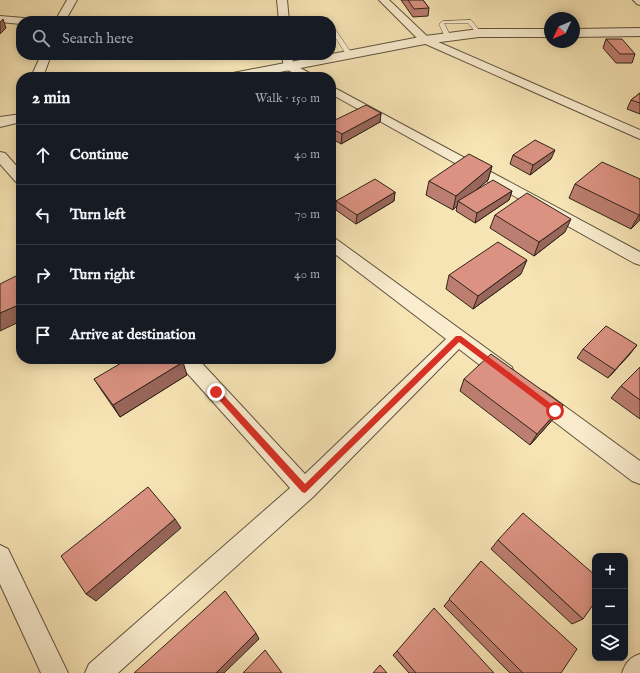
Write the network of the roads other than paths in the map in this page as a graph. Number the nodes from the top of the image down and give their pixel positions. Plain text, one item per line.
1 (72, 0) edge
2 (282, 0) edge
3 (384, 0) edge
4 (63, 16) edge
5 (284, 16) edge
6 (0, 19) edge
7 (16, 20) edge
8 (640, 32) edge
9 (544, 33) edge
10 (580, 33) edge
11 (336, 34) edge
12 (425, 40) junction
13 (349, 54) junction
14 (336, 55) edge
15 (44, 60) edge
16 (288, 60) edge
17 (39, 72) edge
18 (249, 72) edge
19 (303, 72) edge
20 (336, 92) edge
21 (16, 119) edge
22 (0, 122) edge
23 (640, 135) edge
24 (0, 156) edge
25 (16, 174) edge
26 (336, 247) edge
27 (640, 259) edge
28 (459, 338) junction
29 (191, 364) edge
30 (640, 474) edge
31 (305, 489) junction
32 (0, 557) edge
33 (640, 667) edge
34 (55, 673) edge
35 (98, 673) edge
36 (635, 673) edge

1 - 4 street
2 - 5 street
3 - 12 street
6 - 7 street
8 - 10 street
9 - 12 street
11 - 13 lane
12 - 13 street
12 - 23 street
13 - 14 street
15 - 17 street
16 - 18 street
16 - 19 street
20 - 27 street
21 - 22 street
24 - 25 street
26 - 28 street
28 - 30 street
28 - 31 street
29 - 31 street
31 - 35 street
32 - 34 street
33 - 36 street

